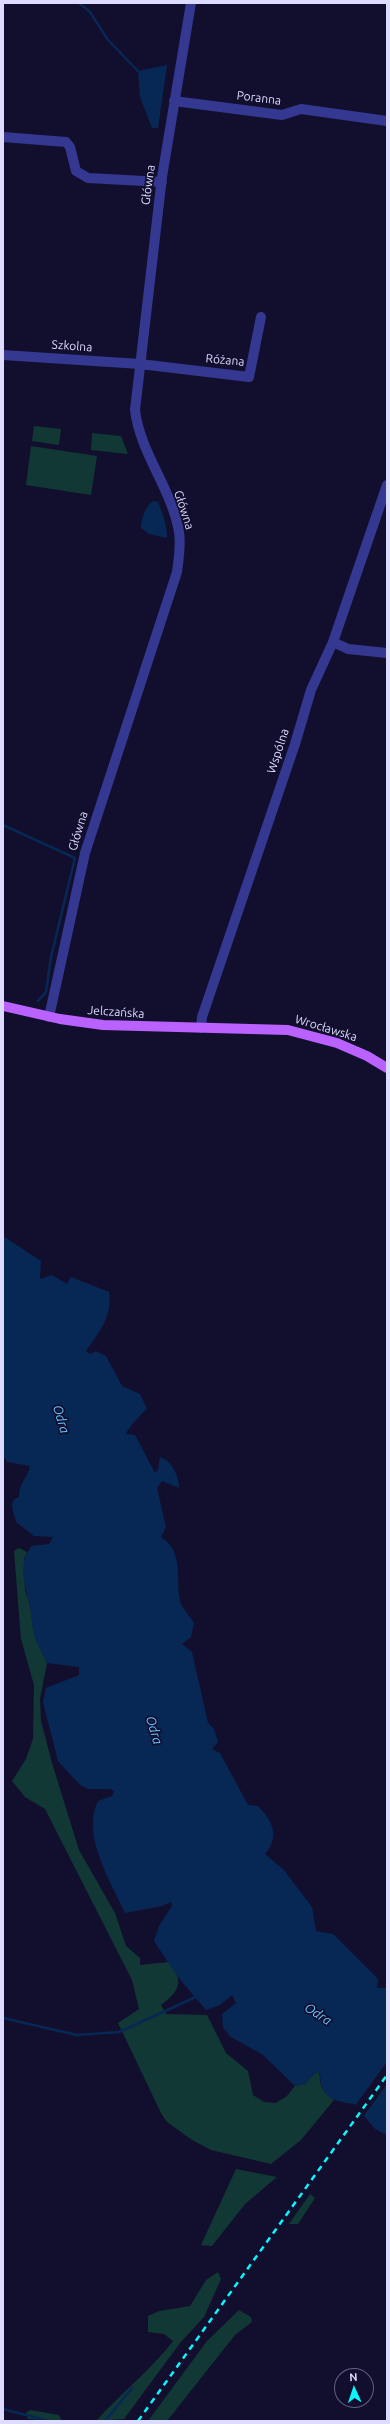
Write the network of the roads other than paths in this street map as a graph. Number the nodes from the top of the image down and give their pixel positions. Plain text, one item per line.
1 (191, 3) edge
2 (174, 101) junction
3 (387, 121) edge
4 (3, 137) edge
5 (162, 182) junction
6 (261, 317) dead end
7 (3, 355) edge
8 (140, 364) junction
9 (387, 485) edge
10 (333, 642) junction
11 (387, 654) edge
12 (3, 1006) edge
13 (49, 1016) junction
14 (201, 1028) junction
15 (229, 1028) joint
16 (387, 1068) edge

1 - 2 street, Główna
2 - 3 street, Poranna
2 - 5 street, Główna
4 - 5 street
5 - 8 street, Główna
6 - 8 street, Różana
7 - 8 street, Szkolna
8 - 13 street, Główna
9 - 10 street, Wspólna
10 - 11 street
10 - 14 street, Wspólna
12 - 13 main road, Jelczańska
13 - 14 main road, Jelczańska
14 - 15 main road, Jelczańska
15 - 16 main road, Wrocławska

